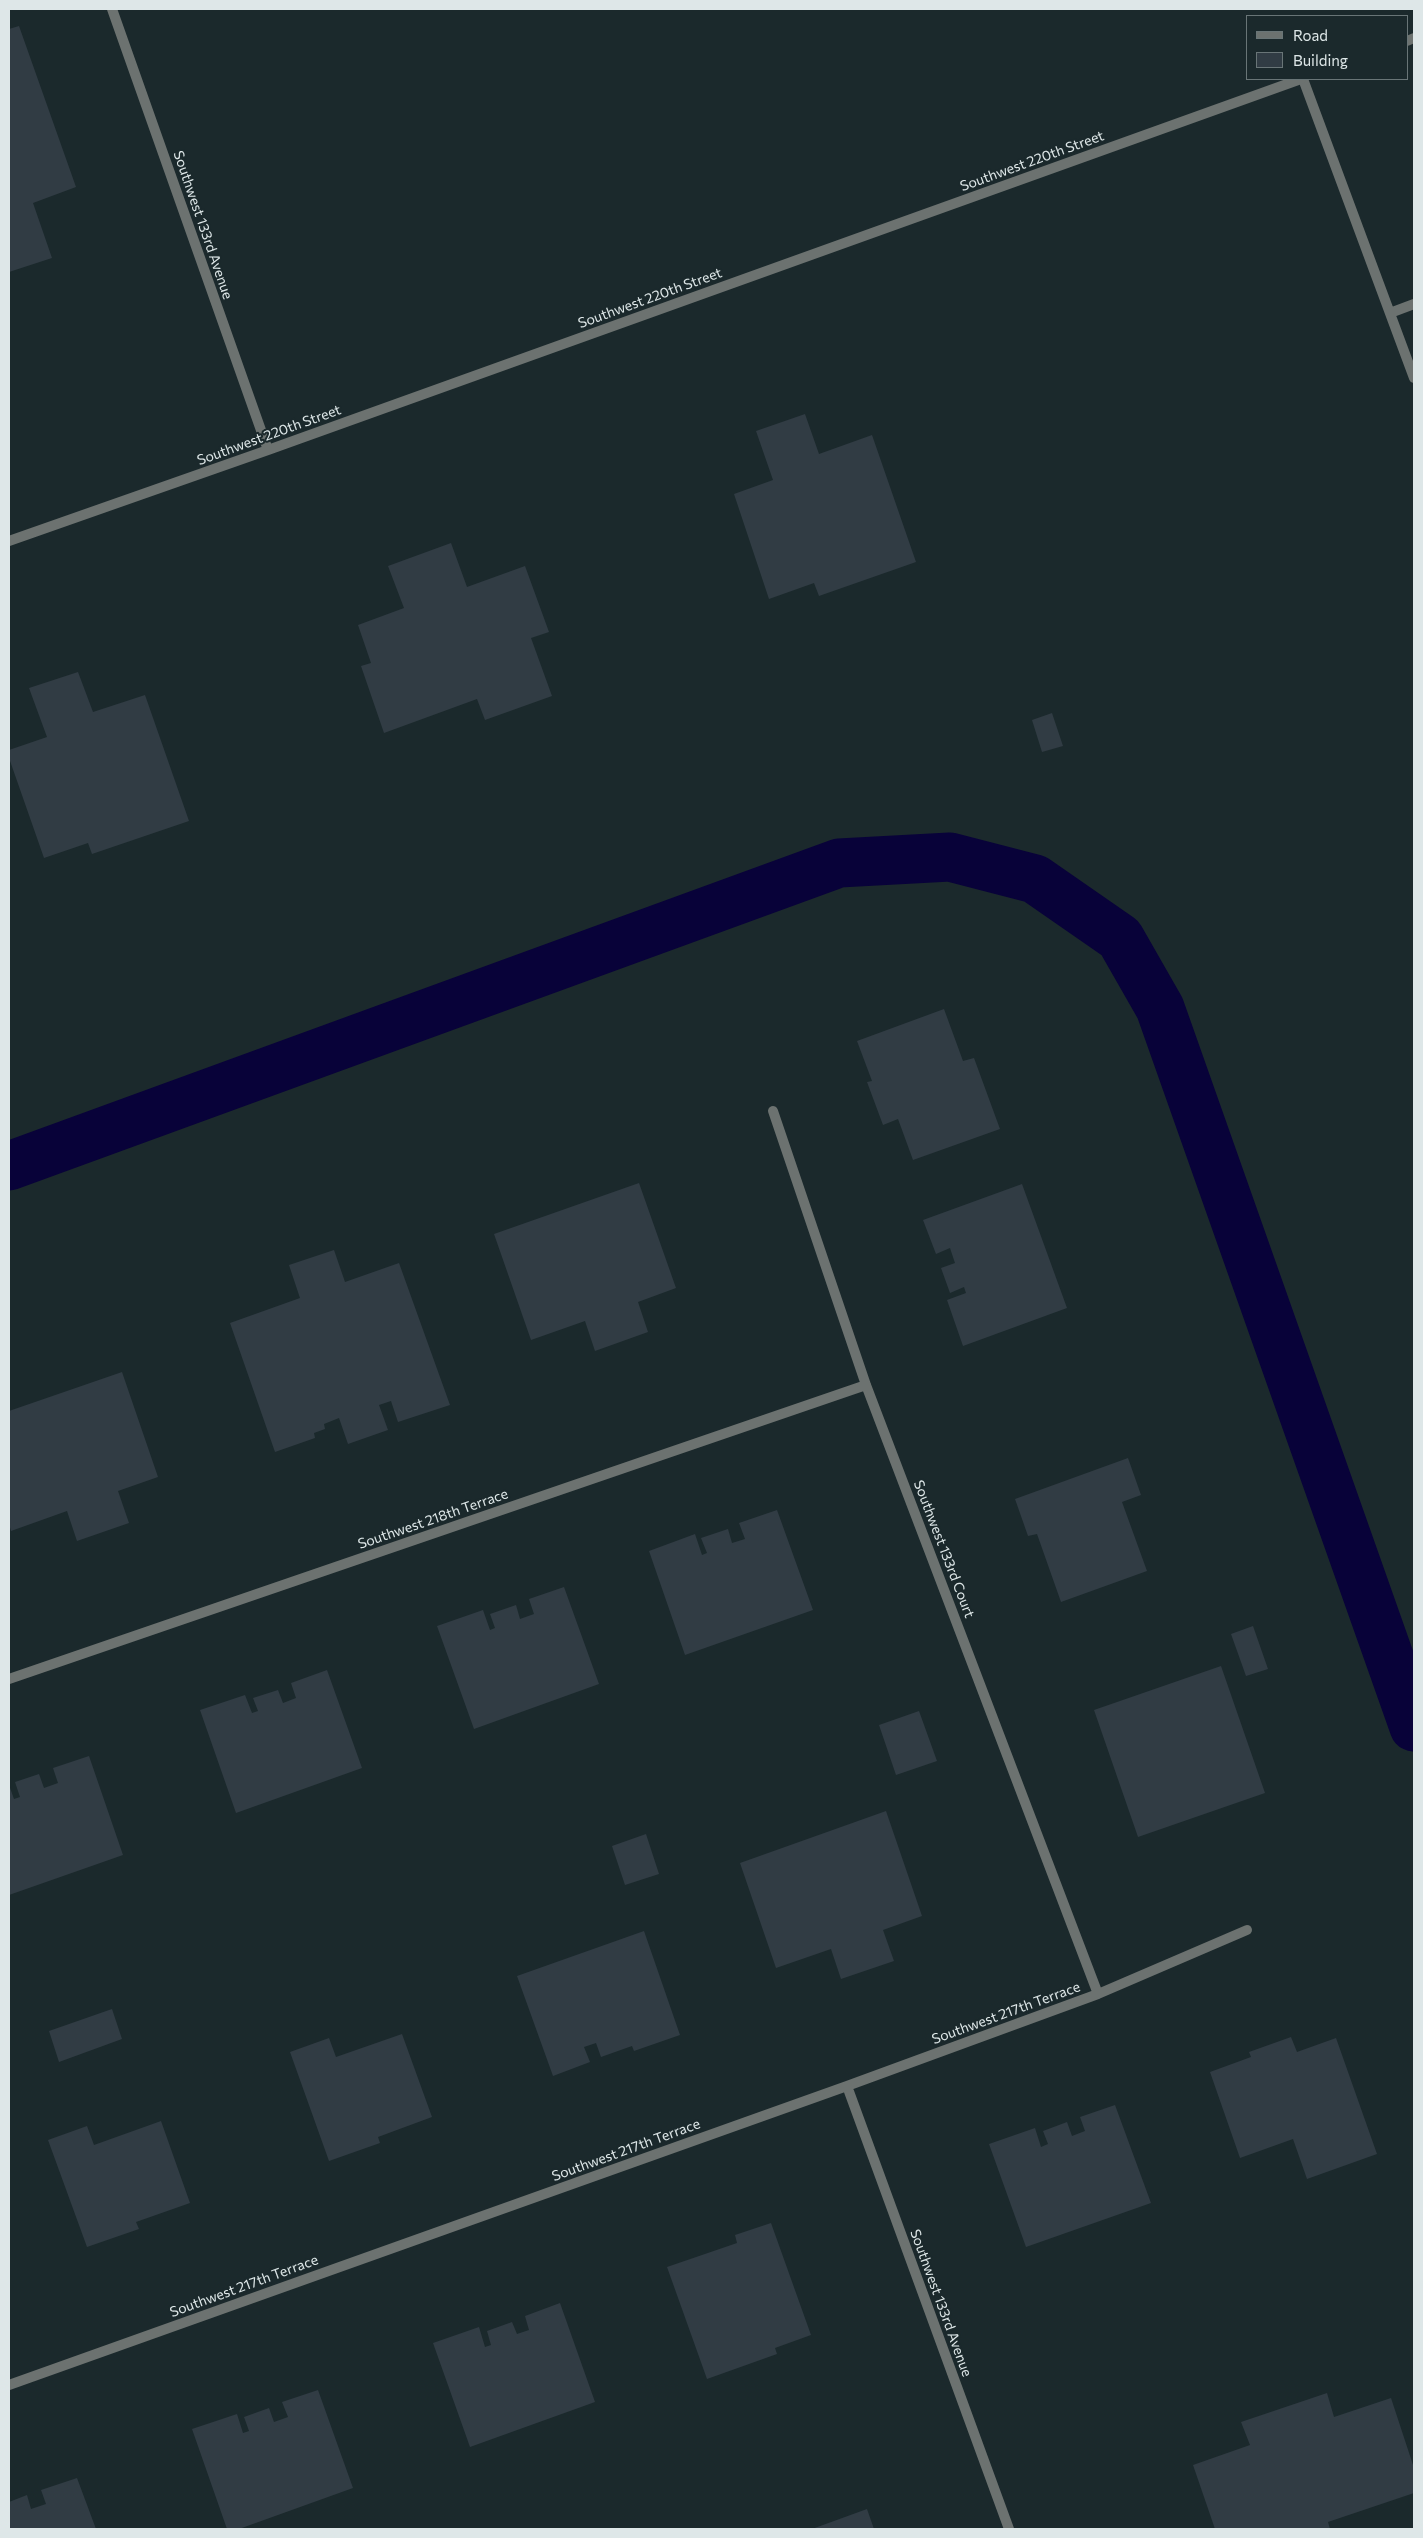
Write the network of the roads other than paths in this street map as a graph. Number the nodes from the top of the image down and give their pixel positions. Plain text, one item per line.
1 (112, 9) edge
2 (1299, 80) edge
3 (1302, 80) edge
4 (1414, 304) edge
5 (1390, 313) junction
6 (1414, 378) edge
7 (268, 450) junction
8 (9, 541) edge
9 (773, 1111) dead end
10 (866, 1385) junction
11 (9, 1679) edge
12 (1247, 1930) dead end
13 (1098, 1994) junction
14 (847, 2086) junction
15 (9, 2385) edge
16 (1009, 2529) edge

1 - 7 street, Southwest 133rd Avenue
2 - 7 street, Southwest 220th Street
3 - 5 street
4 - 5 street
5 - 6 street
7 - 8 street, Southwest 220th Street
9 - 10 street, Southwest 133rd Court
10 - 11 street, Southwest 218th Terrace
10 - 13 street, Southwest 133rd Court
12 - 13 street, Southwest 217th Terrace
13 - 14 street, Southwest 217th Terrace
14 - 15 street, Southwest 217th Terrace
14 - 16 street, Southwest 133rd Avenue

